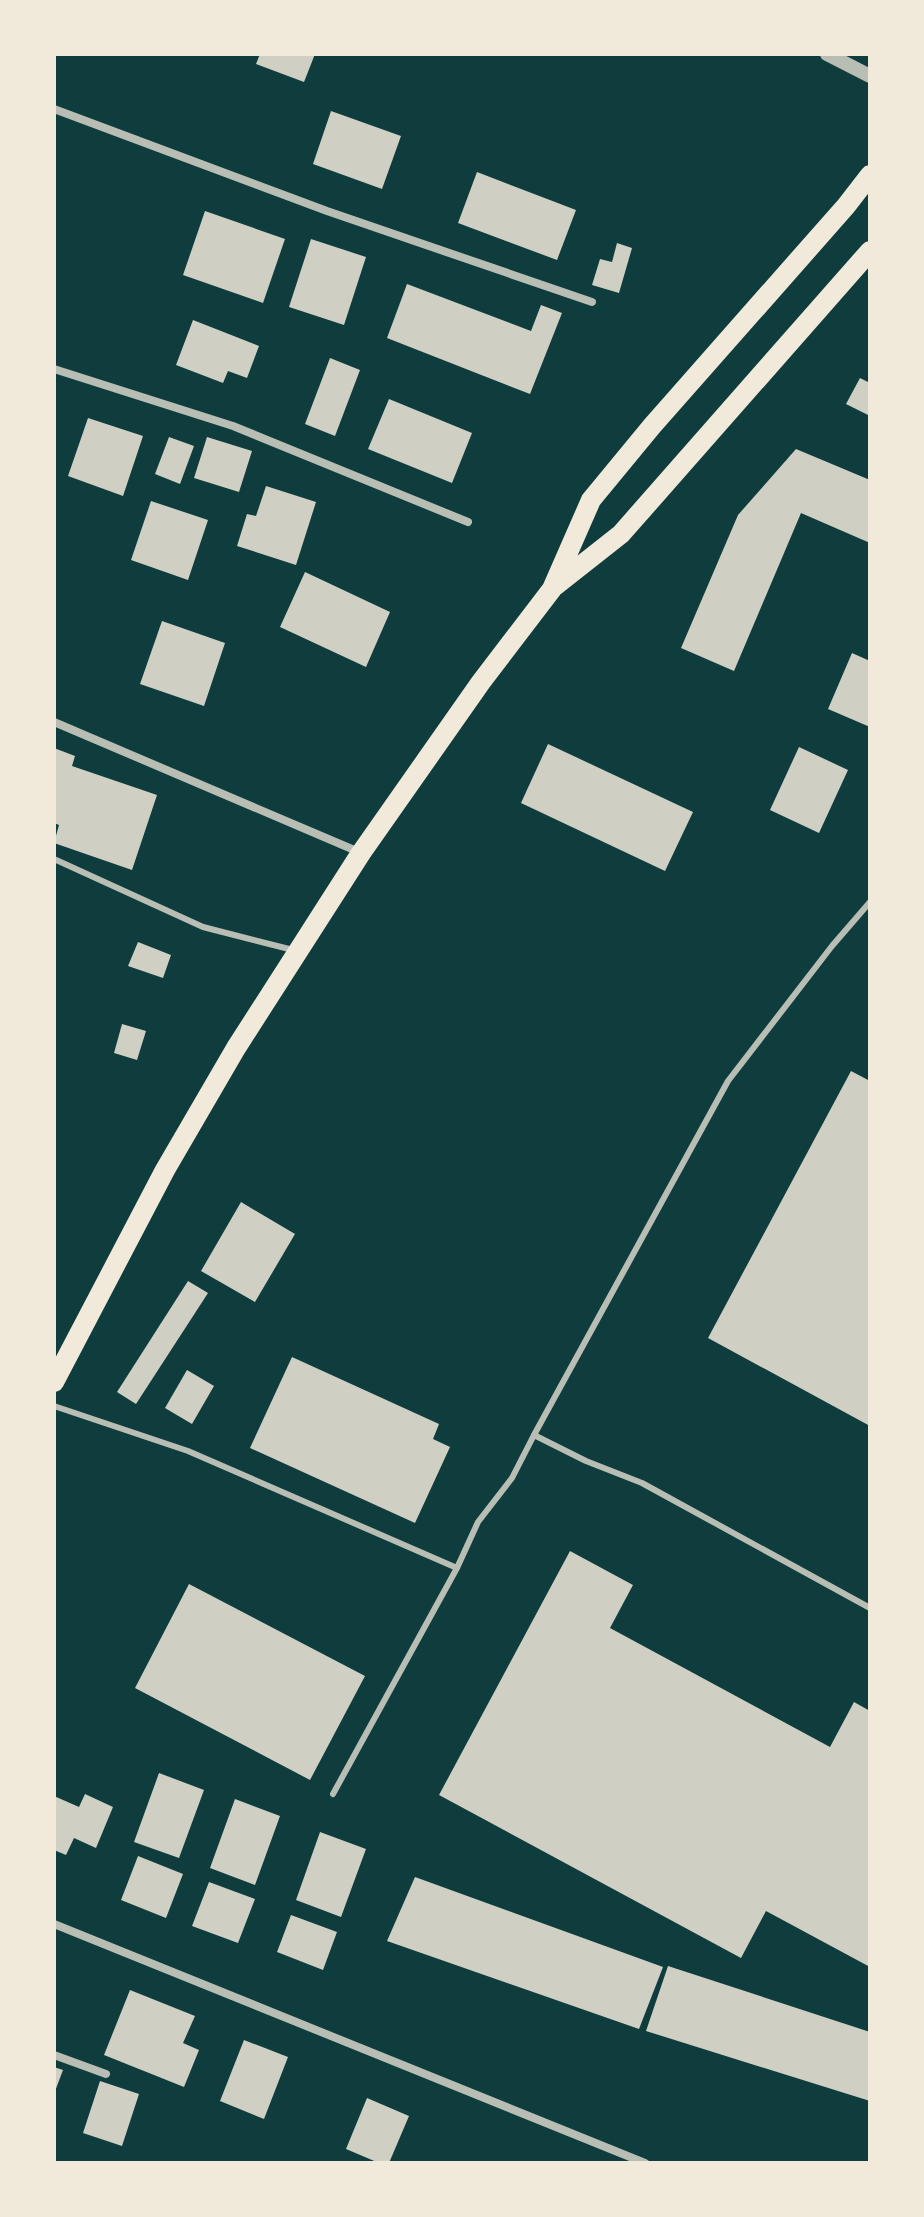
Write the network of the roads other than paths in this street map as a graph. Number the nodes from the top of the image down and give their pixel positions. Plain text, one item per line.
1 (827, 54) edge
2 (870, 76) edge
3 (54, 109) edge
4 (870, 175) edge
5 (870, 251) edge
6 (592, 302) dead end
7 (54, 369) edge
8 (468, 522) dead end
9 (552, 589) junction
10 (54, 722) edge
11 (361, 853) junction
12 (54, 859) edge
13 (870, 902) edge
14 (297, 951) junction
15 (54, 1382) edge
16 (54, 1406) edge
17 (534, 1435) junction
18 (457, 1568) junction
19 (870, 1608) edge
20 (333, 1794) dead end
21 (54, 1924) edge
22 (54, 2055) edge
23 (106, 2074) dead end
24 (645, 2163) edge

1 - 2 street
3 - 6 street
4 - 9 main road
5 - 9 main road
7 - 8 street
9 - 11 main road
10 - 11 street
11 - 14 main road
12 - 14 lane
13 - 17 lane
14 - 15 main road
16 - 18 lane
17 - 18 lane
17 - 19 lane
18 - 20 lane
21 - 24 street
22 - 23 street

